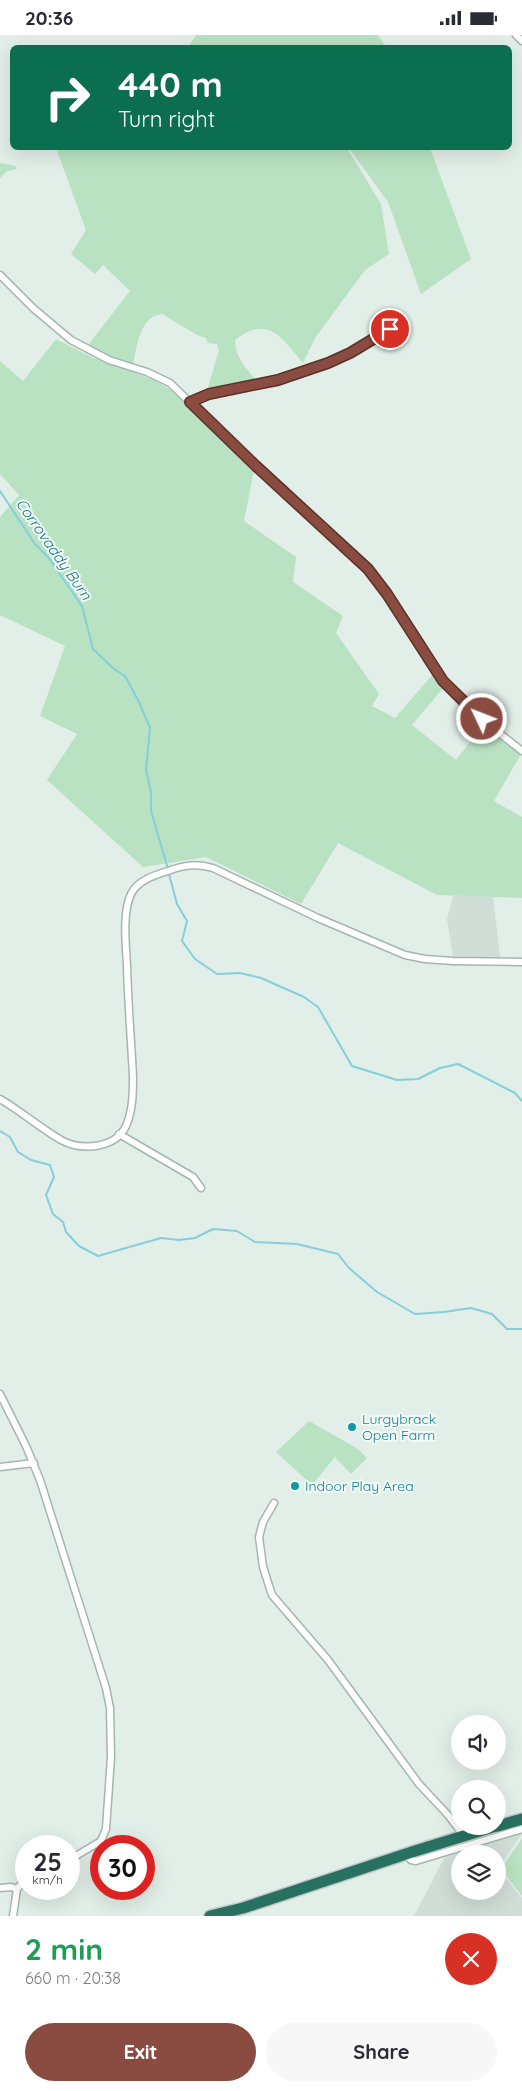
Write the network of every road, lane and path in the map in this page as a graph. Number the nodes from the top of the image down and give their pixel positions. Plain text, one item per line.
1 (516, 35) edge
2 (522, 41) edge
3 (0, 275) edge
4 (390, 329) dead end
5 (190, 402) junction
6 (522, 751) edge
7 (522, 962) edge
8 (0, 1099) edge
9 (119, 1134) junction
10 (201, 1189) dead end
11 (0, 1394) edge
12 (34, 1463) junction
13 (0, 1467) edge
14 (274, 1503) dead end
15 (522, 1819) edge
16 (506, 1823) edge
17 (522, 1829) edge
18 (467, 1835) edge
19 (464, 1836) junction
20 (80, 1853) edge
21 (405, 1854) junction
22 (0, 1888) edge
23 (15, 1888) edge
24 (15, 1900) edge
25 (13, 1916) edge
26 (210, 1916) edge

1 - 2 street
3 - 5 street
4 - 5 street
5 - 6 street
7 - 9 street
8 - 9 street
9 - 10 street
11 - 12 street
12 - 13 street
12 - 20 street
14 - 19 street
15 - 16 highway
17 - 21 street
18 - 19 highway
19 - 21 highway
21 - 26 highway
22 - 23 street
24 - 25 street

